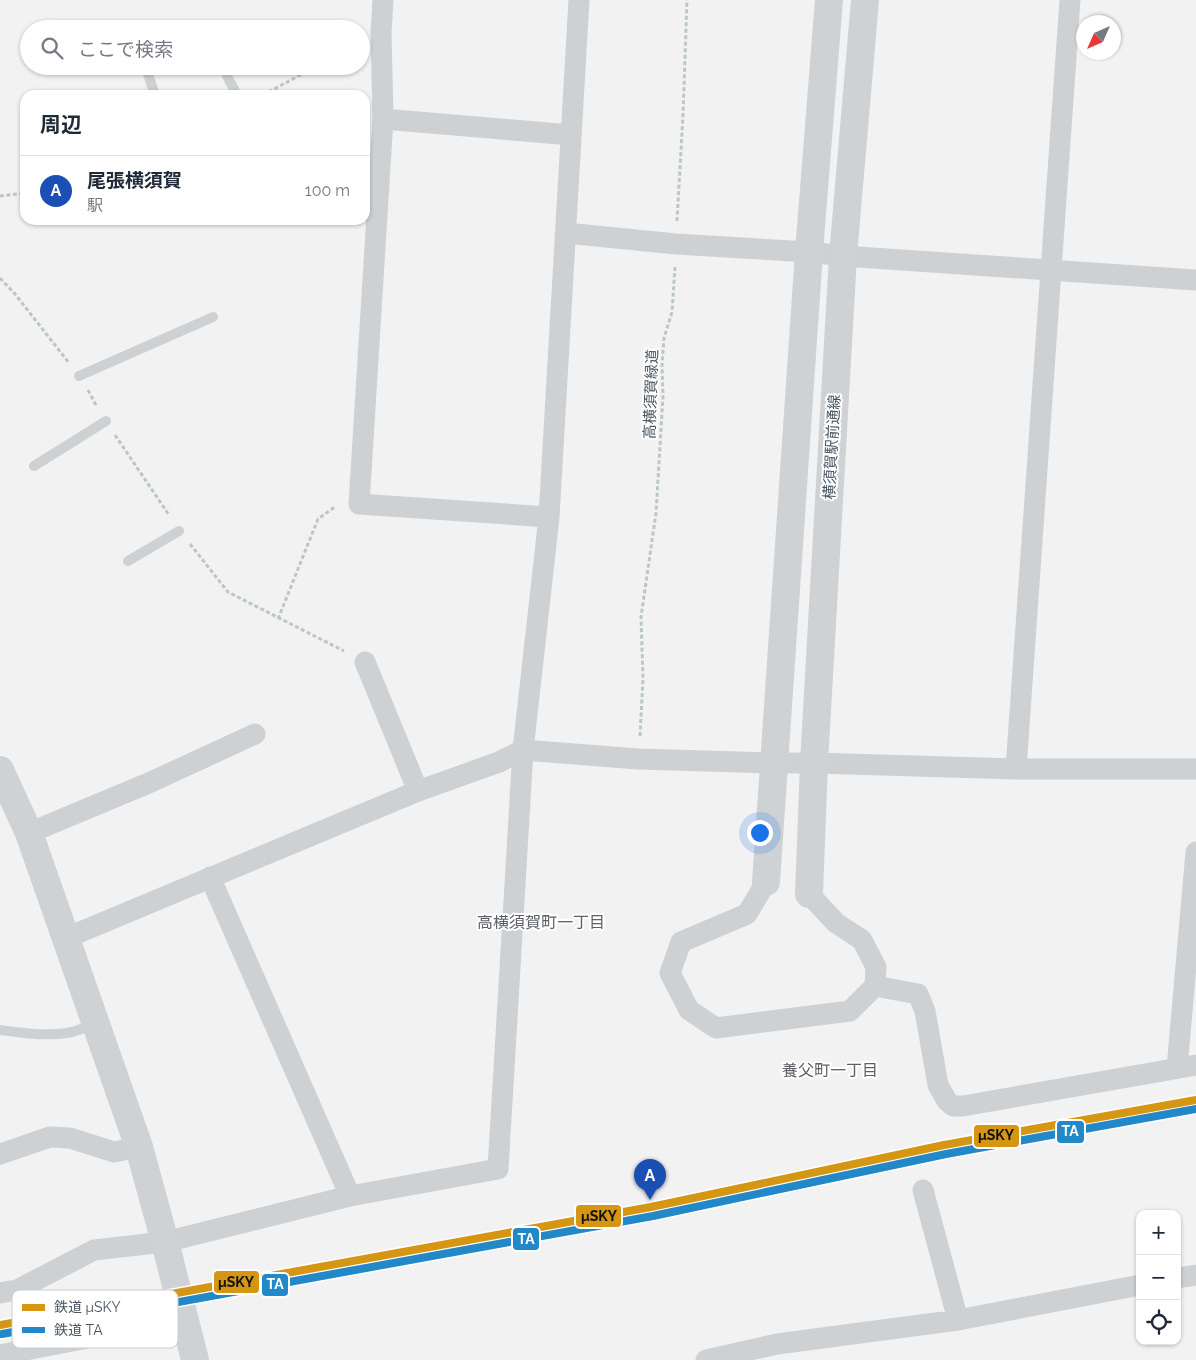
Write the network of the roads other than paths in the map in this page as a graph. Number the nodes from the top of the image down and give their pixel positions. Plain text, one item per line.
1 (383, 0) edge
2 (579, 0) edge
3 (829, 0) edge
4 (865, 0) edge
5 (1070, 0) edge
6 (148, 75) edge
7 (227, 76) dead end
8 (153, 90) edge
9 (234, 90) edge
10 (383, 118) junction
11 (571, 135) junction
12 (566, 233) junction
13 (809, 252) junction
14 (843, 256) junction
15 (1050, 269) junction
16 (1196, 280) edge
17 (213, 317) dead end
18 (79, 376) road end
19 (106, 421) road end
20 (34, 466) dead end
21 (549, 517) junction
22 (179, 531) road end
23 (128, 561) dead end
24 (365, 662) road end
25 (255, 734) dead end
26 (523, 750) junction
27 (774, 763) junction
28 (814, 763) junction
29 (1016, 769) junction
30 (1196, 769) edge
31 (0, 770) edge
32 (418, 792) junction
33 (29, 833) junction
34 (1196, 852) edge
35 (210, 877) junction
36 (766, 882) joint
37 (809, 894) joint
38 (66, 938) junction
39 (874, 986) junction
40 (95, 1023) junction
41 (0, 1030) edge
42 (1186, 1066) edge
43 (139, 1147) junction
44 (0, 1154) edge
45 (924, 1190) dead end
46 (350, 1196) junction
47 (166, 1242) junction
48 (1196, 1275) edge
49 (1181, 1277) edge
50 (1136, 1286) edge
51 (17, 1290) edge
52 (177, 1290) edge
53 (178, 1293) edge
54 (184, 1319) junction
55 (178, 1320) edge
56 (958, 1320) junction
57 (36, 1348) edge
58 (779, 1352) edge
59 (0, 1355) edge
60 (195, 1360) edge
61 (706, 1360) edge

1 - 10 street
2 - 11 street
3 - 13 street
4 - 14 street, 横須賀駅前通線
5 - 15 street
6 - 8 lane
7 - 9 lane
10 - 11 street
10 - 21 street
11 - 12 street
12 - 13 street
12 - 21 street
13 - 14 street
13 - 27 street
14 - 15 street
14 - 28 street, 横須賀駅前通線
15 - 16 street
15 - 29 street
17 - 18 lane
19 - 20 lane
21 - 26 street
22 - 23 lane
24 - 32 street
25 - 33 street
26 - 27 street
26 - 32 street
26 - 46 street
27 - 28 street
27 - 36 street
28 - 29 street
28 - 37 street, 横須賀駅前通線
29 - 30 street
31 - 33 street
32 - 35 street
33 - 38 street
34 - 42 street
35 - 38 street
35 - 46 street
36 - 39 street
37 - 39 street
38 - 40 street
39 - 42 street
40 - 41 lane
40 - 43 street
43 - 44 street
43 - 47 street
45 - 56 street
46 - 47 street
47 - 51 street
47 - 52 street
48 - 49 street
50 - 56 street
53 - 54 street
54 - 55 street
54 - 60 street
56 - 58 street
57 - 59 street
58 - 61 street

